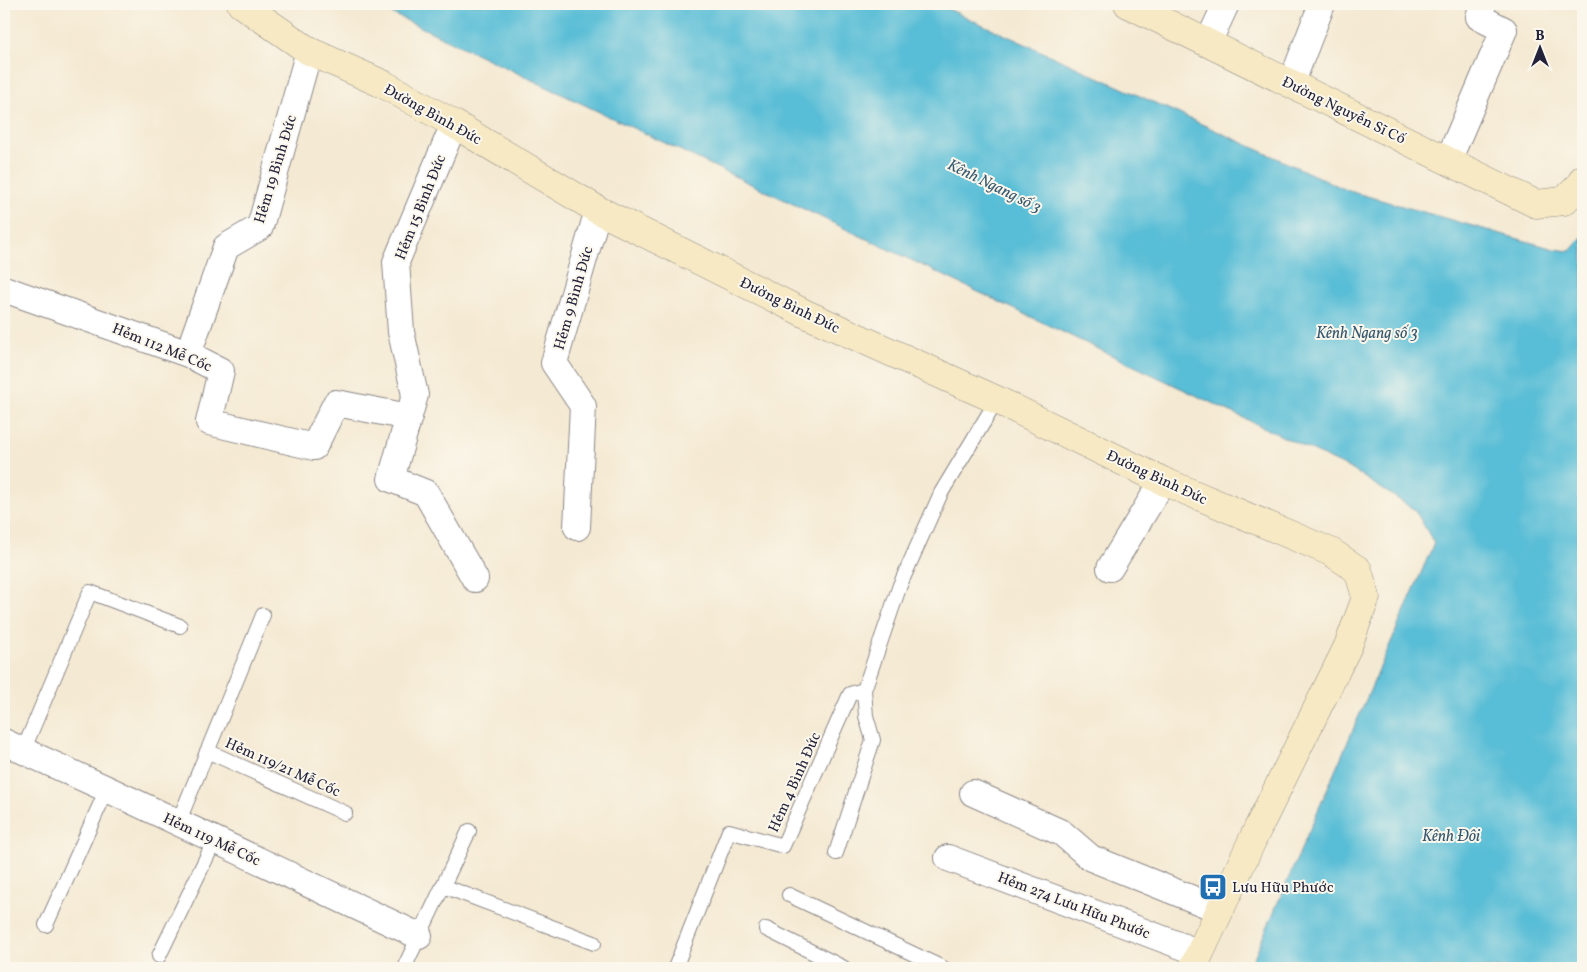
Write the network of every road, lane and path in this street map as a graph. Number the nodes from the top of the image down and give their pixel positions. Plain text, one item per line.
1 (241, 4) edge
2 (1226, 4) edge
3 (1322, 4) edge
4 (1483, 4) edge
5 (1139, 6) edge
6 (1208, 43) junction
7 (309, 51) junction
8 (1292, 84) junction
9 (454, 124) junction
10 (1448, 161) junction
11 (1583, 179) edge
12 (598, 210) junction
13 (4, 289) edge
14 (188, 354) junction
15 (997, 400) junction
16 (409, 417) junction
17 (1162, 481) junction
18 (577, 528) dead end
19 (1110, 568) dead end
20 (475, 579) dead end
21 (263, 615) dead end
22 (180, 626) dead end
23 (864, 690) junction
24 (13, 747) edge
25 (207, 752) junction
26 (107, 789) junction
27 (973, 793) dead end
28 (345, 813) dead end
29 (178, 823) junction
30 (469, 831) dead end
31 (216, 840) junction
32 (836, 854) dead end
33 (948, 858) dead end
34 (443, 886) junction
35 (789, 895) dead end
36 (1220, 910) junction
37 (46, 925) dead end
38 (766, 929) dead end
39 (419, 936) junction
40 (594, 943) dead end
41 (159, 956) dead end
42 (1196, 961) edge
43 (404, 968) edge
44 (675, 968) edge
45 (844, 968) edge
46 (943, 968) edge

1 - 7 street, Đường Bình Đức
2 - 6 street
3 - 8 street
4 - 10 street
5 - 6 street, Đường Nguyễn Sĩ Cố
6 - 8 street, Đường Nguyễn Sĩ Cố
7 - 9 street, Đường Bình Đức
7 - 14 street, Hẻm 19 Bình Đức
8 - 10 street, Đường Nguyễn Sĩ Cố
9 - 12 street, Đường Bình Đức
9 - 16 street, Hẻm 15 Bình Đức
10 - 11 street, Đường Nguyễn Sĩ Cố
12 - 15 street, Đường Bình Đức
12 - 18 street, Hẻm 9 Bình Đức
13 - 14 street, Hẻm 112 Mễ Cốc
14 - 16 street, Hẻm 112 Mễ Cốc
15 - 17 street, Đường Bình Đức
15 - 23 lane
16 - 20 street, Hẻm 15 Bình Đức
17 - 19 street
17 - 36 street, Đường Bình Đức
21 - 25 lane
22 - 24 lane
23 - 32 lane
23 - 44 lane, Hẻm 4 Bình Đức
24 - 26 street, Hẻm 119 Mễ Cốc
25 - 28 lane, Hẻm 119/21 Mễ Cốc
25 - 29 lane
26 - 29 street, Hẻm 119 Mễ Cốc
26 - 37 lane
27 - 36 street
29 - 31 street, Hẻm 119 Mễ Cốc
30 - 34 lane
31 - 39 street, Hẻm 119 Mễ Cốc
31 - 41 lane
33 - 42 street, Hẻm 274 Lưu Hữu Phước
34 - 39 lane
34 - 40 lane
35 - 46 lane
36 - 42 street
38 - 45 lane
39 - 43 lane

